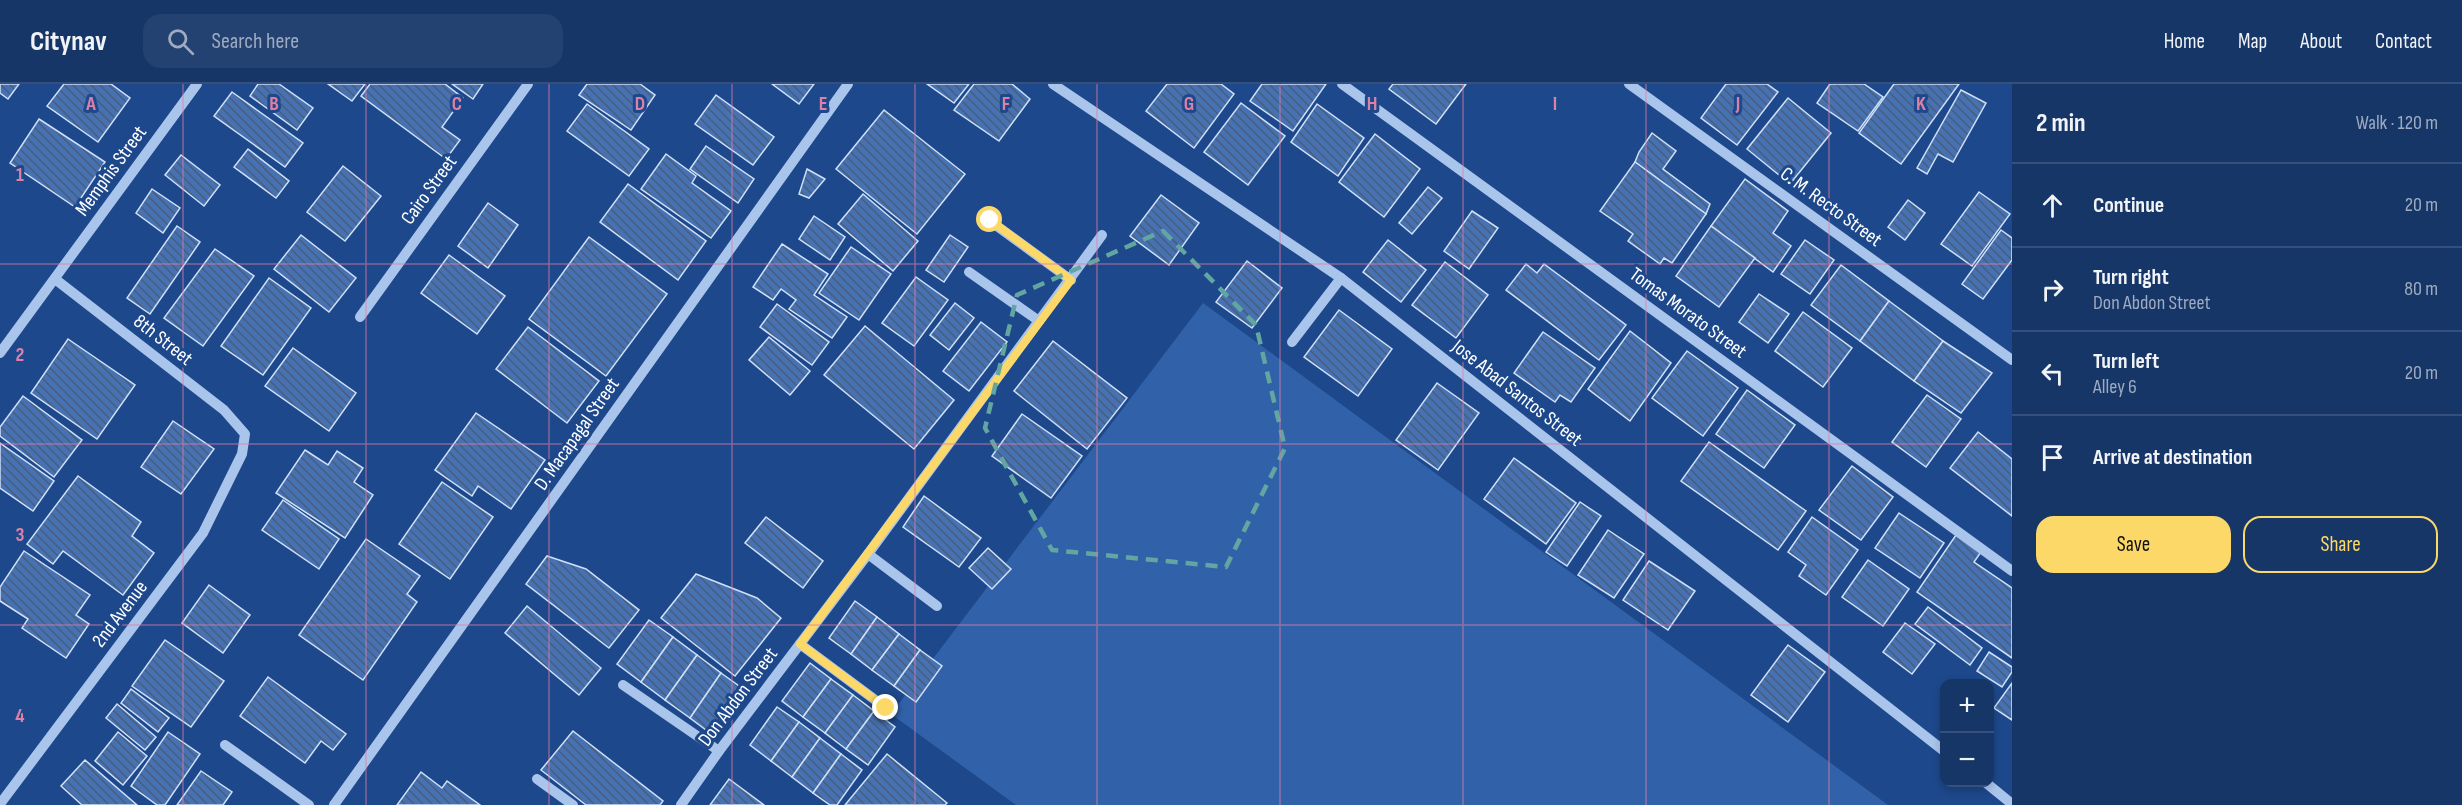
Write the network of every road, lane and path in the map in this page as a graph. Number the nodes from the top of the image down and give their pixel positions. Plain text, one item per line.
1 (197, 84) edge
2 (528, 84) edge
3 (848, 84) edge
4 (1053, 84) edge
5 (1342, 84) edge
6 (1629, 84) edge
7 (990, 220) dead end
8 (1102, 235) dead end
9 (969, 272) dead end
10 (1341, 278) junction
11 (55, 279) junction
12 (1071, 280) junction
13 (360, 317) dead end
14 (1040, 321) junction
15 (1292, 342) dead end
16 (0, 353) edge
17 (2012, 360) edge
18 (245, 434) joint
19 (868, 554) junction
20 (2012, 571) edge
21 (937, 606) dead end
22 (800, 644) junction
23 (623, 685) dead end
24 (886, 708) dead end
25 (225, 745) dead end
26 (1940, 748) edge
27 (719, 751) junction
28 (537, 779) dead end
29 (1990, 787) edge
30 (0, 804) edge
31 (2012, 804) edge
32 (309, 805) edge
33 (334, 805) edge
34 (573, 805) edge
35 (681, 805) edge

1 - 11 street, Memphis Street
2 - 13 street, Cairo Street
3 - 33 street, D. Macapagal Street
4 - 10 street, Jose Abad Santos Street
5 - 20 street, Tomas Morato Street
6 - 17 street, C. M. Recto Street
7 - 12 street
8 - 12 street, Don Abdon Street
9 - 14 street
10 - 15 street
10 - 26 street, Jose Abad Santos Street
11 - 16 street, Memphis Street
11 - 18 street, 8th Street
12 - 14 street, Don Abdon Street
14 - 19 street, Don Abdon Street
18 - 30 street, 2nd Avenue
19 - 21 street
19 - 22 street, Don Abdon Street
22 - 24 street
22 - 27 street, Don Abdon Street
23 - 27 street
25 - 32 street
27 - 35 street, Don Abdon Street
28 - 34 street
29 - 31 street

